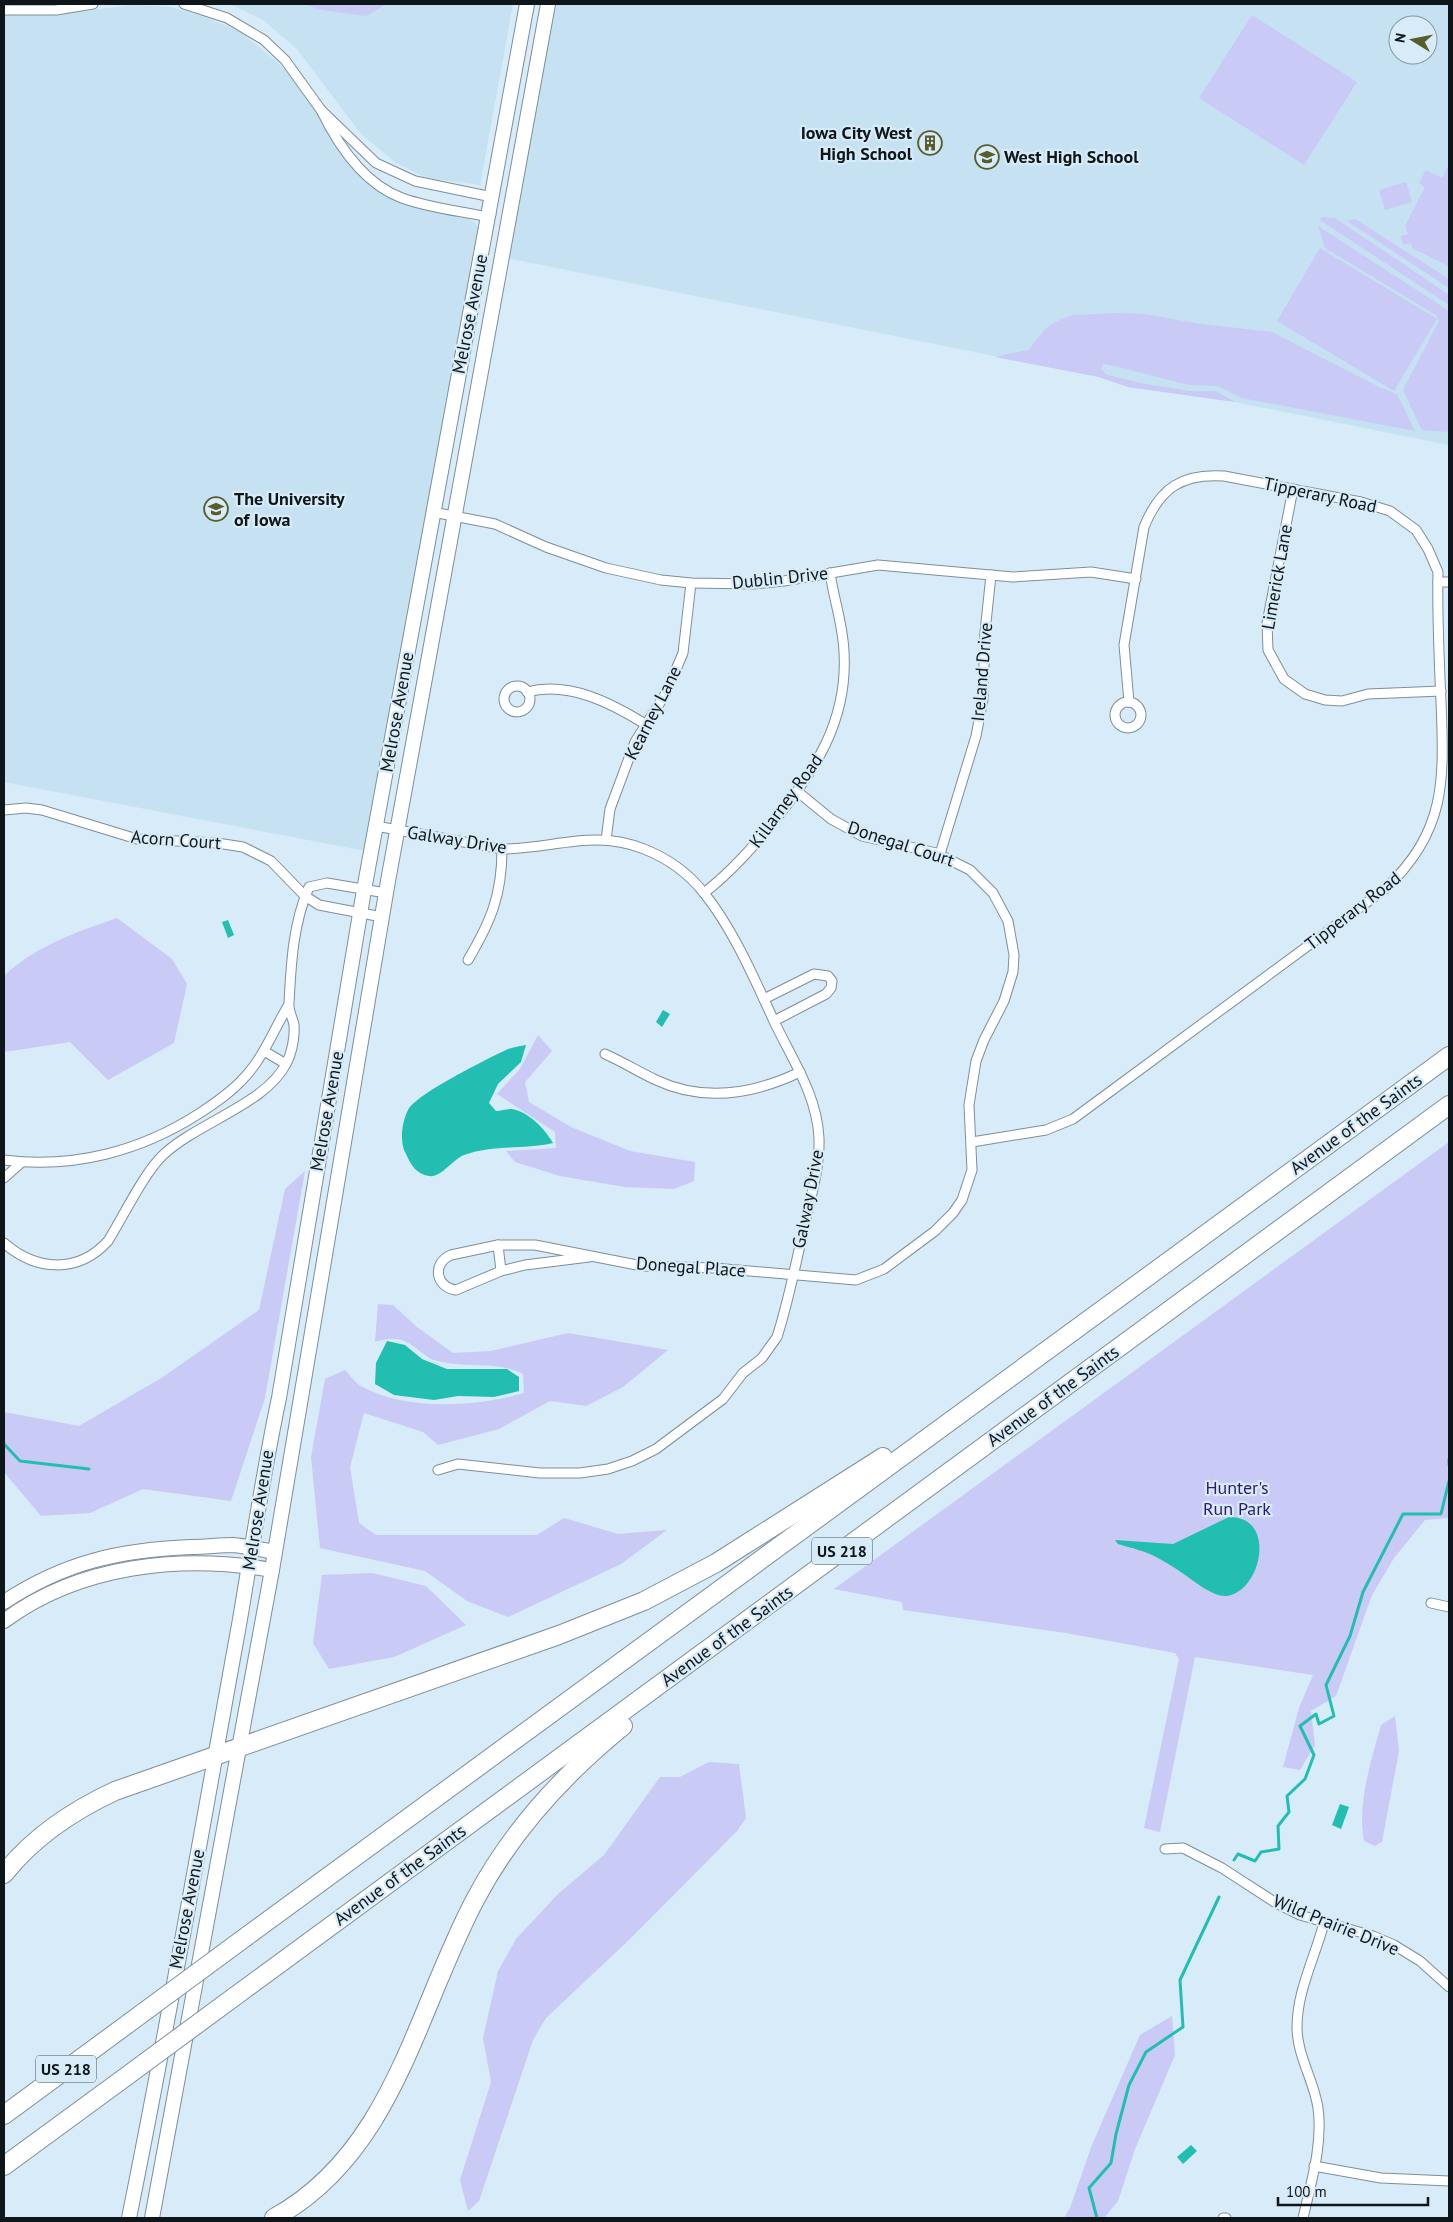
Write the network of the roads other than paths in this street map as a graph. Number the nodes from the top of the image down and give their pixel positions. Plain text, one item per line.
1 (93, 4) edge
2 (184, 4) edge
3 (527, 4) edge
4 (548, 4) edge
5 (4, 10) edge
6 (321, 110) junction
7 (492, 198) junction
8 (488, 217) junction
9 (1293, 488) junction
10 (433, 512) junction
11 (454, 516) junction
12 (830, 573) junction
13 (991, 575) junction
14 (1136, 579) junction
15 (1438, 582) junction
16 (1449, 582) edge
17 (691, 583) junction
18 (1440, 691) junction
19 (528, 692) dead end
20 (1129, 702) dead end
21 (645, 724) junction
22 (798, 792) junction
23 (4, 810) edge
24 (376, 826) junction
25 (397, 830) junction
26 (606, 840) junction
27 (502, 849) junction
28 (940, 854) junction
29 (364, 890) junction
30 (386, 893) junction
31 (704, 893) junction
32 (305, 896) junction
33 (360, 913) junction
34 (382, 917) junction
35 (468, 960) dead end
36 (764, 999) junction
37 (288, 1006) junction
38 (774, 1021) junction
39 (264, 1051) junction
40 (605, 1054) dead end
41 (1449, 1056) edge
42 (286, 1064) junction
43 (800, 1072) junction
44 (1449, 1105) edge
45 (173, 1129) junction
46 (182, 1141) junction
47 (972, 1142) junction
48 (4, 1160) edge
49 (22, 1162) junction
50 (4, 1178) edge
51 (4, 1243) edge
52 (498, 1245) junction
53 (590, 1257) junction
54 (501, 1271) junction
55 (793, 1275) junction
56 (994, 1388) junction
57 (438, 1470) dead end
58 (914, 1498) junction
59 (252, 1548) junction
60 (275, 1552) junction
61 (249, 1566) junction
62 (272, 1570) junction
63 (4, 1602) edge
64 (1431, 1603) dead end
65 (1449, 1606) edge
66 (4, 1621) edge
67 (240, 1746) junction
68 (215, 1754) junction
69 (1164, 1850) dead end
70 (4, 1874) edge
71 (1324, 1923) junction
72 (1449, 1987) edge
73 (4, 2115) edge
74 (4, 2166) edge
75 (1314, 2166) junction
76 (1449, 2181) edge
77 (129, 2218) edge
78 (152, 2218) edge
79 (274, 2218) edge
80 (1303, 2218) edge

1 - 5 street
2 - 6 street
3 - 7 main road, Melrose Avenue
4 - 11 main road, Melrose Avenue
6 - 7 street
6 - 8 street
7 - 8 main road, Melrose Avenue
8 - 10 main road, Melrose Avenue
9 - 14 street, Tipperary Road
9 - 15 street, Tipperary Road
9 - 18 street, Limerick Lane
10 - 11 street, Dublin Drive
10 - 24 main road, Melrose Avenue
11 - 17 street, Dublin Drive
11 - 25 main road, Melrose Avenue
12 - 13 street, Dublin Drive
12 - 17 street, Dublin Drive
12 - 22 street, Killarney Road
13 - 14 street, Dublin Drive
13 - 28 street, Ireland Drive
14 - 20 street, Tipperary Road
15 - 16 street
15 - 18 street, Tipperary Road
17 - 21 street, Kearney Lane
18 - 47 street, Tipperary Road
19 - 21 street
21 - 26 street, Kearney Lane
22 - 28 street, Donegal Court
22 - 31 street, Killarney Road
23 - 32 street, Acorn Court
24 - 25 street, Galway Drive
24 - 29 main road, Melrose Avenue
25 - 27 street, Galway Drive
25 - 30 main road, Melrose Avenue
26 - 27 street, Galway Drive
26 - 31 street, Galway Drive
27 - 35 street
28 - 47 street, Donegal Court
29 - 30 street
29 - 32 street
29 - 33 main road, Melrose Avenue
30 - 34 main road, Melrose Avenue
31 - 36 street, Galway Drive
32 - 33 street, Acorn Court
32 - 37 street
33 - 34 street, Acorn Court
33 - 59 main road, Melrose Avenue
34 - 60 main road, Melrose Avenue
36 - 38 street, Galway Drive
36 - 38 street
37 - 39 street
37 - 42 street
38 - 43 street, Galway Drive
39 - 42 street
39 - 45 street
40 - 43 street
41 - 56 highway, Avenue of the Saints / US 218
42 - 46 street
43 - 55 street, Galway Drive
44 - 58 highway, Avenue of the Saints / US 218
45 - 46 street
45 - 49 street
46 - 51 street
47 - 55 street, Donegal Court
48 - 49 street
49 - 50 street
52 - 53 street, Donegal Place
52 - 54 street
52 - 54 street, Donegal Place
53 - 54 street, Donegal Place
53 - 55 street, Donegal Place
55 - 57 street, Galway Drive
56 - 67 highway
56 - 73 highway, Avenue of the Saints / US 218, bridge
58 - 74 highway, Avenue of the Saints / US 218, bridge
58 - 79 highway
59 - 60 main road
59 - 61 main road, Melrose Avenue
59 - 63 main road
60 - 62 main road, Melrose Avenue
61 - 62 main road
61 - 66 main road
61 - 68 main road, Melrose Avenue
62 - 67 main road, Melrose Avenue
64 - 65 street
67 - 68 highway
67 - 78 main road, Melrose Avenue
68 - 70 highway
68 - 77 main road, Melrose Avenue
69 - 71 street, Wild Prairie Drive
71 - 72 street, Wild Prairie Drive
71 - 75 street
75 - 76 street
75 - 80 street

